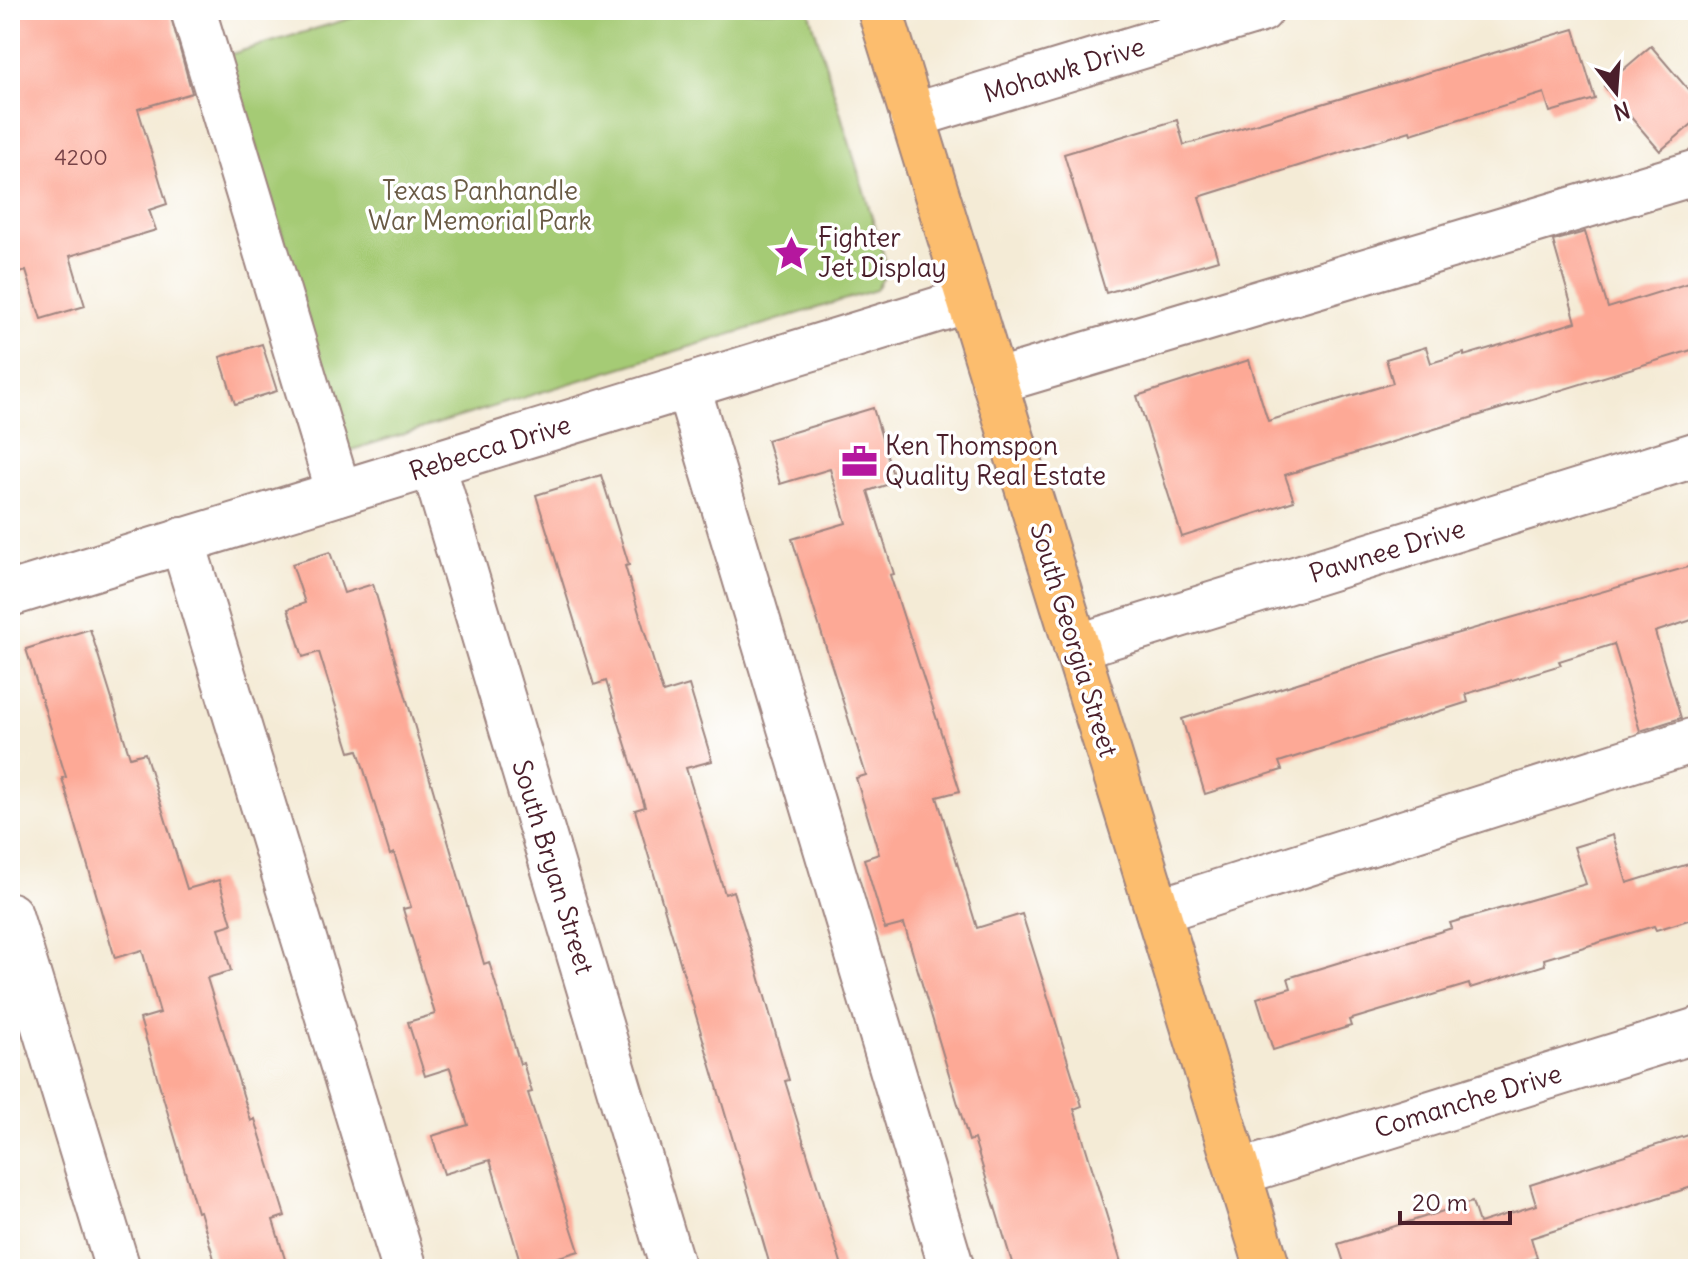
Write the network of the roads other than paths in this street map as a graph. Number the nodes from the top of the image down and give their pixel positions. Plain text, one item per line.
1 (193, 10) edge
2 (880, 10) edge
3 (1261, 10) edge
4 (1216, 16) edge
5 (912, 116) junction
6 (1698, 172) edge
7 (969, 300) junction
8 (994, 382) junction
9 (688, 387) junction
10 (1698, 454) edge
11 (433, 465) junction
12 (339, 493) junction
13 (182, 540) junction
14 (10, 594) edge
15 (1076, 647) junction
16 (1698, 739) edge
17 (1158, 911) junction
18 (10, 915) edge
19 (1698, 1030) edge
20 (1238, 1173) junction
21 (118, 1269) edge
22 (405, 1269) edge
23 (673, 1269) edge
24 (952, 1269) edge
25 (1268, 1269) edge

1 - 12 street
2 - 5 main road, South Georgia Street
3 - 4 street, Mohawk Drive
4 - 5 street, Mohawk Drive
5 - 7 main road, South Georgia Street
6 - 8 street
7 - 8 main road, South Georgia Street
7 - 9 street, Rebecca Drive
8 - 15 main road, South Georgia Street
9 - 11 street, Rebecca Drive
9 - 24 street
10 - 15 street, Pawnee Drive
11 - 12 street, Rebecca Drive
11 - 23 street, South Bryan Street
12 - 13 street, Rebecca Drive
13 - 14 street, Rebecca Drive
13 - 22 street
15 - 17 main road, South Georgia Street
16 - 17 street
17 - 20 main road, South Georgia Street
18 - 21 street
19 - 20 street, Comanche Drive
20 - 25 main road, South Georgia Street

